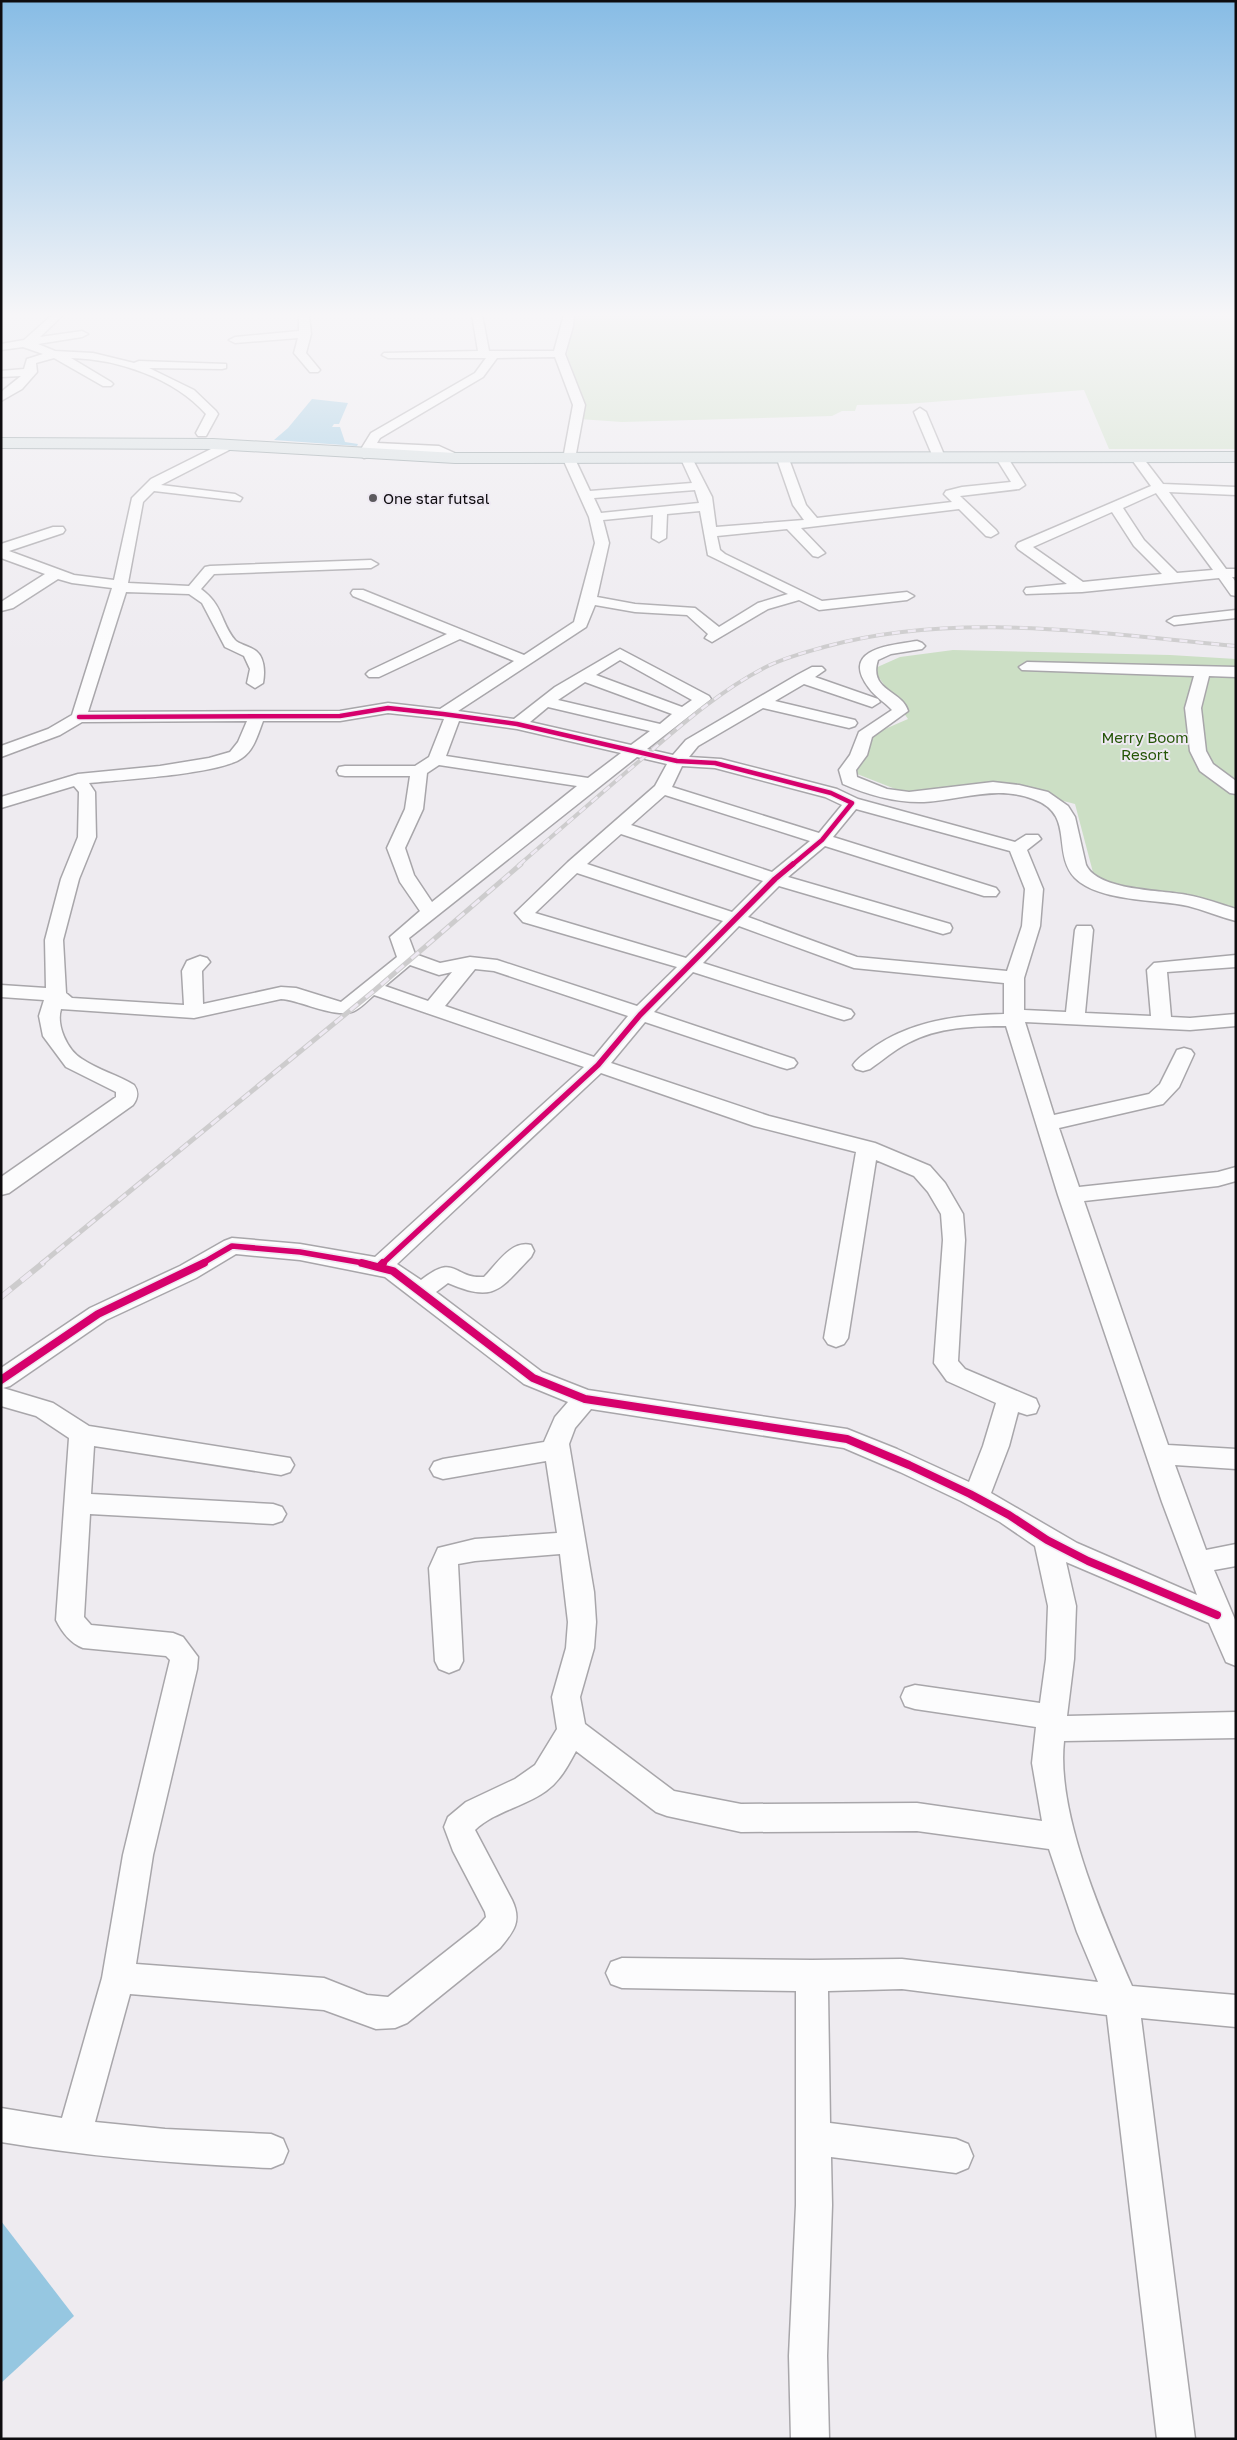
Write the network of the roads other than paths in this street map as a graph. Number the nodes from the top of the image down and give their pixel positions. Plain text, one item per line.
1 (214, 429) edge
2 (387, 429) edge
3 (575, 429) edge
4 (927, 429) edge
5 (215, 441) junction
6 (3, 445) edge
7 (366, 450) junction
8 (939, 457) junction
9 (1136, 457) junction
10 (1236, 457) edge
11 (1002, 458) junction
12 (570, 459) junction
13 (688, 459) junction
14 (783, 459) junction
15 (701, 486) junction
16 (150, 487) junction
17 (1157, 488) junction
18 (1236, 491) edge
19 (585, 495) junction
20 (235, 498) dead end
21 (962, 505) junction
22 (707, 506) junction
23 (1114, 506) junction
24 (660, 510) junction
25 (596, 517) junction
26 (812, 521) junction
27 (790, 525) junction
28 (58, 530) dead end
29 (711, 532) junction
30 (991, 532) dead end
31 (659, 538) dead end
32 (1, 550) edge
33 (1, 553) edge
34 (818, 553) dead end
35 (371, 564) dead end
36 (1236, 573) edge
37 (55, 574) junction
38 (1221, 574) junction
39 (1173, 577) junction
40 (119, 586) junction
41 (1082, 588) junction
42 (193, 590) junction
43 (1031, 591) dead end
44 (1236, 592) edge
45 (358, 593) dead end
46 (801, 595) junction
47 (907, 596) dead end
48 (589, 600) junction
49 (1, 607) edge
50 (1236, 614) edge
51 (1174, 621) dead end
52 (459, 634) junction
53 (917, 646) dead end
54 (524, 660) junction
55 (1027, 667) dead end
56 (1203, 671) junction
57 (1236, 672) edge
58 (374, 674) dead end
59 (583, 676) junction
60 (255, 683) dead end
61 (544, 702) junction
62 (872, 702) dead end
63 (761, 703) junction
64 (683, 713) junction
65 (257, 715) junction
66 (448, 715) junction
67 (79, 717) junction
68 (849, 723) dead end
69 (517, 724) junction
70 (662, 729) junction
71 (633, 751) junction
72 (1, 752) edge
73 (436, 760) junction
74 (677, 761) junction
75 (345, 771) dead end
76 (419, 771) junction
77 (78, 779) junction
78 (591, 783) junction
79 (662, 789) junction
80 (1236, 789) edge
81 (1, 803) edge
82 (852, 803) junction
83 (619, 827) junction
84 (822, 840) junction
85 (574, 866) junction
86 (775, 879) junction
87 (990, 892) dead end
88 (431, 912) junction
89 (1236, 915) edge
90 (736, 919) junction
91 (943, 928) dead end
92 (1084, 930) dead end
93 (407, 958) junction
94 (1236, 961) edge
95 (200, 962) dead end
96 (470, 964) junction
97 (691, 965) junction
98 (1014, 978) junction
99 (372, 988) junction
100 (1, 991) edge
101 (56, 995) junction
102 (432, 1009) junction
103 (194, 1012) junction
104 (844, 1014) dead end
105 (640, 1015) junction
106 (1014, 1018) junction
107 (1075, 1019) junction
108 (1235, 1020) edge
109 (1162, 1023) junction
110 (1184, 1054) dead end
111 (787, 1063) dead end
112 (598, 1065) junction
113 (864, 1065) dead end
114 (1045, 1124) junction
115 (867, 1148) junction
116 (1236, 1174) edge
117 (1, 1188) edge
118 (1069, 1196) junction
119 (523, 1251) dead end
120 (380, 1266) junction
121 (421, 1292) junction
122 (836, 1338) dead end
123 (1, 1380) edge
124 (1, 1397) edge
125 (585, 1399) junction
126 (82, 1434) junction
127 (557, 1449) junction
128 (1158, 1454) junction
129 (1236, 1459) edge
130 (282, 1464) dead end
131 (443, 1469) dead end
132 (976, 1497) junction
133 (77, 1503) junction
134 (273, 1514) dead end
135 (1047, 1540) junction
136 (571, 1543) junction
137 (1236, 1555) edge
138 (1198, 1562) junction
139 (1223, 1610) edge
140 (1236, 1654) edge
141 (448, 1661) dead end
142 (915, 1697) dead end
143 (1051, 1723) junction
144 (1236, 1725) edge
145 (572, 1731) junction
146 (1060, 1838) junction
147 (622, 1973) dead end
148 (812, 1976) junction
149 (118, 1978) junction
150 (1122, 2001) junction
151 (1236, 2011) edge
152 (1, 2125) edge
153 (74, 2137) junction
154 (813, 2138) junction
155 (270, 2151) dead end
156 (956, 2156) dead end
157 (810, 2439) edge
158 (1176, 2439) edge

1 - 5 street
2 - 7 street
3 - 12 street
4 - 8 street
5 - 6 main road
5 - 7 main road
5 - 16 street
7 - 12 main road
8 - 11 main road
8 - 14 main road
9 - 10 main road
9 - 11 main road
9 - 17 street
11 - 21 street
12 - 13 main road
12 - 19 street
13 - 14 main road
13 - 15 street
14 - 26 street
15 - 19 street
15 - 22 street
16 - 20 street
16 - 40 street
17 - 18 street
17 - 23 street
17 - 38 street
19 - 25 street
21 - 26 street
21 - 30 street
22 - 24 street
22 - 29 street
23 - 39 street
23 - 41 street
24 - 25 street
24 - 31 street
25 - 48 street
26 - 27 street
27 - 29 street
27 - 34 street
28 - 32 street
29 - 46 street
33 - 37 street
35 - 42 street
36 - 38 street
37 - 40 street
37 - 49 street
38 - 39 street
38 - 44 street
39 - 41 street
40 - 42 street
40 - 67 street
41 - 43 street
42 - 60 street
45 - 52 street
46 - 47 street
46 - 48 street
48 - 54 street
50 - 51 street
52 - 54 street
52 - 58 street
53 - 89 street
54 - 66 street
55 - 56 street
56 - 57 street
56 - 80 street
59 - 61 street
59 - 64 street
59 - 64 street
61 - 69 street
61 - 70 street
62 - 63 street
63 - 68 street
63 - 74 street
64 - 70 street
65 - 66 street
65 - 67 street
65 - 77 street
66 - 69 street
66 - 73 street
67 - 72 street
69 - 71 street
70 - 71 street
71 - 74 street
71 - 78 street
73 - 76 street
73 - 78 street
74 - 79 street
74 - 82 street
75 - 76 street
76 - 88 street
77 - 81 street
77 - 101 street
78 - 88 street
79 - 83 street
79 - 84 street
82 - 84 street
82 - 98 street
83 - 85 street
83 - 86 street
84 - 86 street
84 - 87 street
85 - 90 street
85 - 97 street
86 - 90 street
86 - 91 street
88 - 93 street
90 - 97 street
90 - 98 street
92 - 107 street
93 - 96 street
93 - 99 street
94 - 109 street
95 - 103 street
96 - 102 street
96 - 105 street
97 - 104 street
97 - 105 street
98 - 106 street
99 - 102 street
99 - 103 street
100 - 101 street
101 - 103 street
101 - 117 street
102 - 112 street
105 - 111 street
105 - 112 street
106 - 107 street
106 - 113 street
106 - 114 street
107 - 109 street
108 - 109 street
110 - 114 street
112 - 115 street
112 - 120 street
114 - 118 street
115 - 122 street
115 - 132 street
116 - 118 street
118 - 128 street
119 - 121 street
120 - 121 street
120 - 123 street
121 - 125 street
124 - 126 street
125 - 127 street
125 - 132 street
126 - 130 street
126 - 133 street
127 - 131 street
127 - 136 street
128 - 129 street
128 - 138 street
132 - 135 street
133 - 134 street
133 - 149 street
135 - 139 street
135 - 143 street
136 - 141 street
136 - 145 street
137 - 138 street
138 - 139 street
139 - 140 street
142 - 143 street
143 - 144 street
143 - 146 street
145 - 146 street
145 - 149 street
146 - 150 street
147 - 148 street
148 - 150 street
148 - 154 street
149 - 153 street
150 - 151 street
150 - 158 street
152 - 153 street
153 - 155 street
154 - 156 street
154 - 157 street

